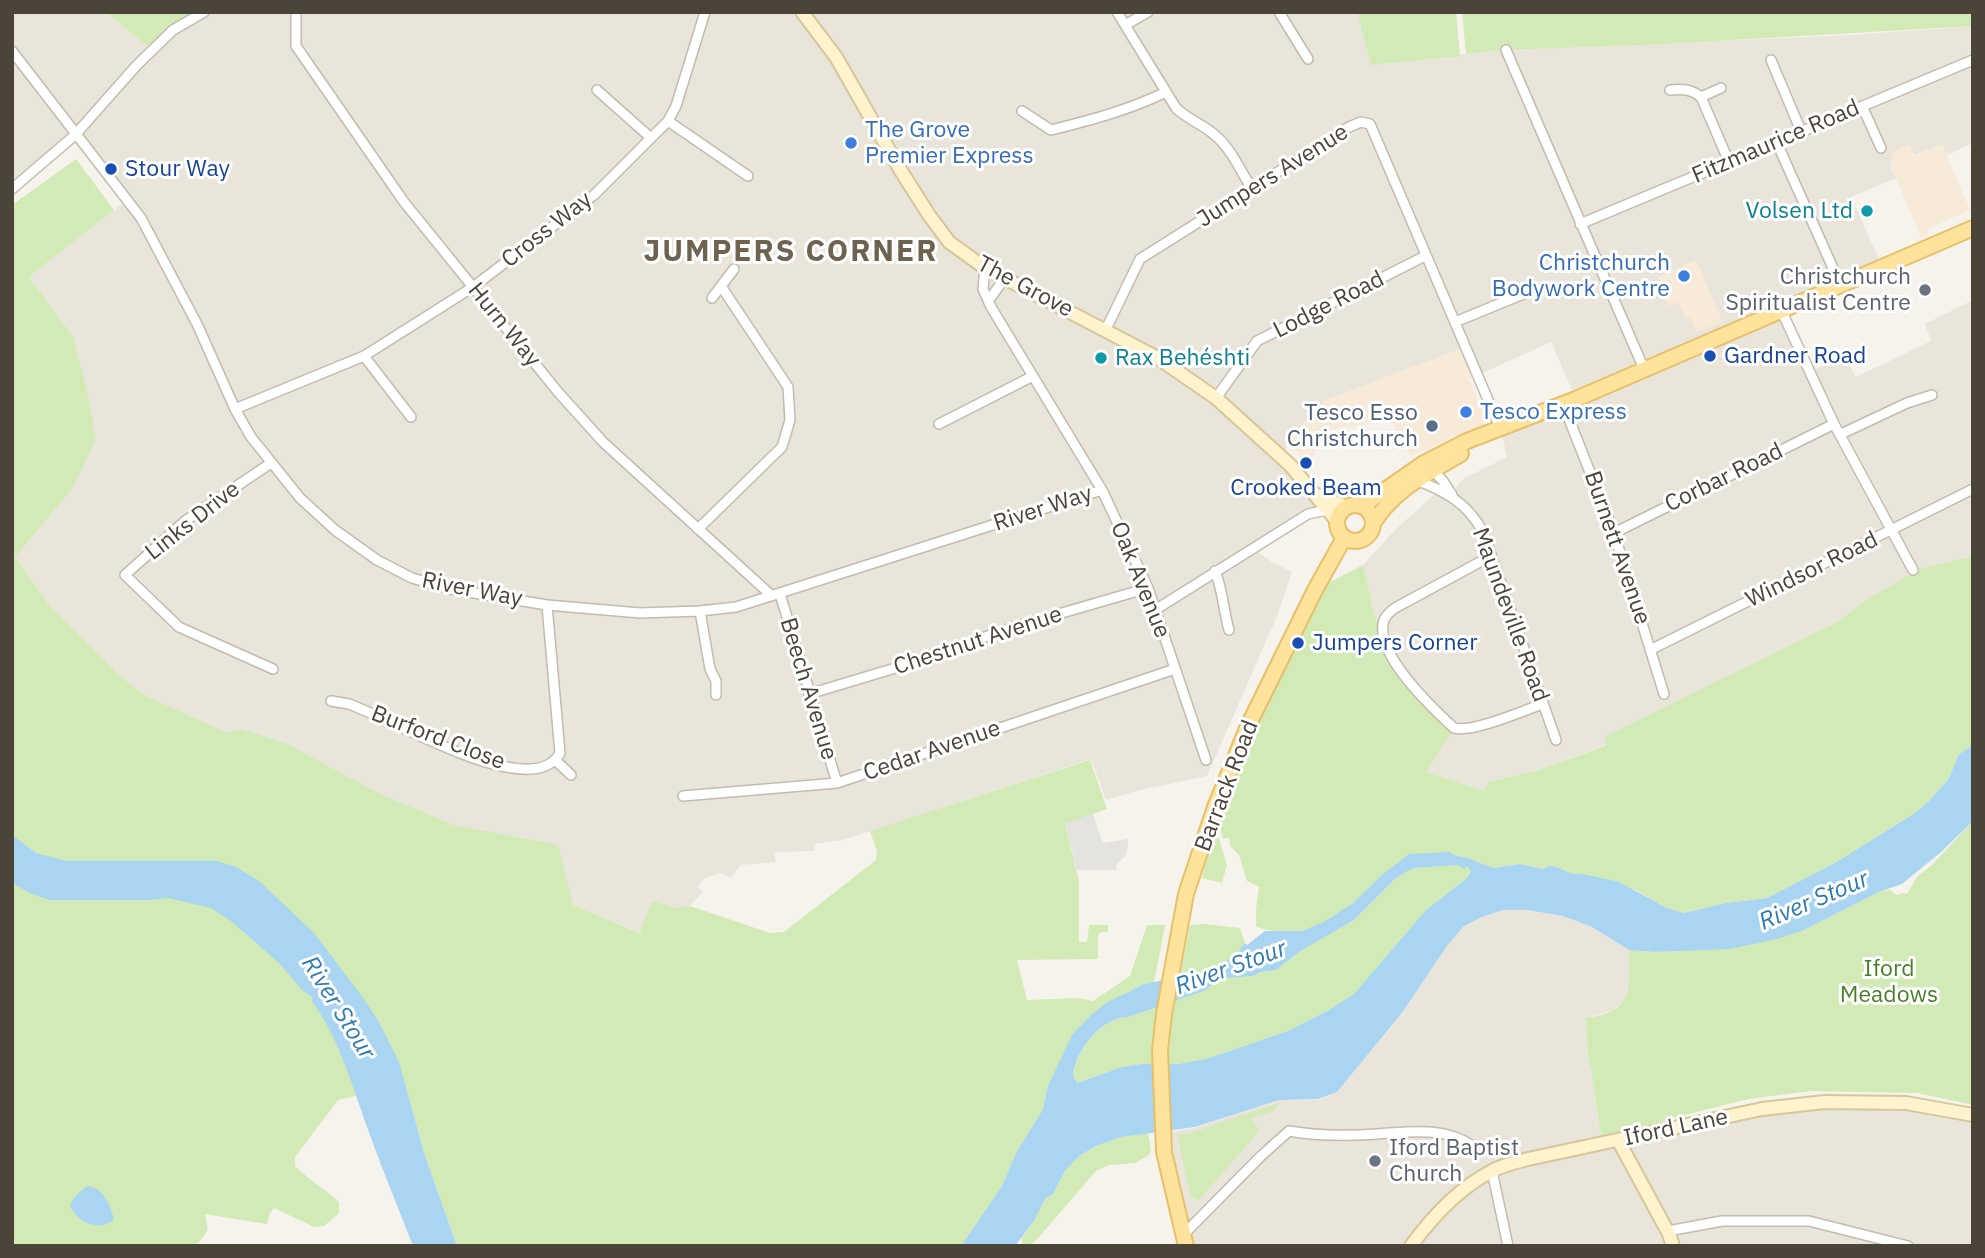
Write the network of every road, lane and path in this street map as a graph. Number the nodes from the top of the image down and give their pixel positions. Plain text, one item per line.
1 (204, 12) edge
2 (296, 12) edge
3 (705, 12) edge
4 (802, 12) edge
5 (1117, 12) edge
6 (1148, 12) edge
7 (1279, 12) edge
8 (1125, 25) junction
9 (1506, 50) dead end
10 (12, 51) edge
11 (1308, 59) dead end
12 (1770, 60) dead end
13 (1973, 60) edge
14 (1721, 88) dead end
15 (597, 90) dead end
16 (1670, 90) dead end
17 (1166, 92) junction
18 (1701, 97) junction
19 (1862, 106) junction
20 (1022, 111) dead end
21 (668, 121) junction
22 (1801, 131) junction
23 (75, 135) junction
24 (652, 138) junction
25 (1776, 141) junction
26 (1881, 148) dead end
27 (1728, 162) junction
28 (748, 176) dead end
29 (12, 189) edge
30 (1252, 189) junction
31 (1580, 224) junction
32 (1973, 228) edge
33 (1425, 256) junction
34 (985, 268) junction
35 (734, 269) dead end
36 (1004, 279) junction
37 (721, 286) junction
38 (1841, 286) junction
39 (473, 287) junction
40 (1533, 290) dead end
41 (712, 298) dead end
42 (989, 300) junction
43 (1782, 312) junction
44 (1455, 322) junction
45 (1106, 329) junction
46 (364, 356) junction
47 (1644, 369) junction
48 (1033, 376) junction
49 (1932, 395) dead end
50 (1216, 398) junction
51 (1563, 404) junction
52 (235, 409) junction
53 (411, 417) dead end
54 (939, 424) dead end
55 (1834, 424) junction
56 (1501, 429) junction
57 (1841, 434) junction
58 (271, 463) junction
59 (1427, 467) junction
60 (1416, 480) junction
61 (1973, 489) edge
62 (1102, 490) junction
63 (1317, 495) junction
64 (1453, 497) junction
65 (1355, 506) junction
66 (1332, 516) junction
67 (1374, 522) junction
68 (698, 529) junction
69 (1891, 530) junction
70 (1614, 533) junction
71 (1344, 538) junction
72 (1491, 556) junction
73 (1913, 570) dead end
74 (1215, 571) junction
75 (1148, 588) junction
76 (776, 595) junction
77 (547, 605) junction
78 (1155, 610) junction
79 (700, 611) junction
80 (1229, 630) dead end
81 (1652, 649) junction
82 (274, 669) dead end
83 (1175, 669) junction
84 (809, 694) junction
85 (1664, 694) dead end
86 (716, 695) dead end
87 (331, 701) dead end
88 (1542, 704) junction
89 (1556, 740) dead end
90 (555, 760) junction
91 (1206, 760) dead end
92 (570, 775) dead end
93 (837, 783) junction
94 (683, 796) dead end
95 (1973, 1115) edge
96 (1618, 1140) junction
97 (1473, 1146) dead end
98 (1492, 1171) junction
99 (1668, 1231) junction
100 (1184, 1241) edge
101 (1411, 1246) edge
102 (1508, 1246) edge
103 (1673, 1246) edge
104 (1908, 1246) edge

1 - 23 street
2 - 39 street, Hurn Way
3 - 21 street, Cross Way
4 - 34 street, The Grove
5 - 8 street
6 - 8 street
7 - 11 street
8 - 17 street
9 - 31 street
10 - 23 street, River Way
12 - 22 street
13 - 19 street, Fitzmaurice Road
14 - 18 street
15 - 24 street
16 - 18 street
17 - 20 street
17 - 30 street
18 - 27 street
19 - 22 street, Fitzmaurice Road
19 - 26 street
21 - 24 street, Cross Way
21 - 28 street
22 - 25 street, Fitzmaurice Road
23 - 29 street
23 - 52 street, River Way
24 - 39 street, Cross Way
25 - 27 street, Fitzmaurice Road
25 - 38 street
27 - 31 street, Fitzmaurice Road
30 - 33 street, Jumpers Avenue
30 - 45 street, Jumpers Avenue
31 - 47 street
32 - 38 main road
33 - 44 street, Jumpers Avenue
33 - 50 street, Lodge Road
34 - 36 street, The Grove
34 - 42 street, Oak Avenue
35 - 37 street
36 - 42 street
36 - 45 street, The Grove
37 - 41 street
37 - 68 street
38 - 43 main road
39 - 46 street, Cross Way
39 - 68 street, Hurn Way
40 - 44 street
42 - 48 street, Oak Avenue
43 - 47 main road
43 - 55 street
44 - 56 street, Jumpers Avenue
45 - 50 street, The Grove
46 - 52 street, Cross Way
46 - 53 street
47 - 51 main road
48 - 54 street
48 - 62 street, Oak Avenue
49 - 57 street
50 - 63 street, The Grove
51 - 56 main road
51 - 70 street, Burnett Avenue
52 - 58 street, River Way
55 - 57 street
55 - 70 street, Corbar Road
56 - 59 main road
57 - 69 street
58 - 77 street, River Way
58 - 82 street, Links Drive
59 - 60 main road
59 - 64 street, Maundeville Road
59 - 65 main road
60 - 64 street, Maundeville Road
60 - 67 main road
61 - 69 street, Windsor Road
62 - 75 street, Oak Avenue
62 - 76 street, River Way
63 - 65 street, The Grove
63 - 66 street, The Grove
64 - 72 street, Maundeville Road
65 - 66 main road
65 - 67 main road
66 - 71 main road
66 - 74 street
67 - 71 main road
68 - 76 street, Hurn Way
69 - 73 street
69 - 81 street, Windsor Road
70 - 81 street, Burnett Avenue
71 - 100 main road, Barrack Road
72 - 88 street, Maundeville Road
72 - 88 street
74 - 78 street
74 - 80 street
75 - 78 street, Oak Avenue
75 - 84 street, Chestnut Avenue
76 - 79 street, River Way
76 - 84 street, Beech Avenue
77 - 79 street, River Way
77 - 90 street
78 - 83 street, Oak Avenue
79 - 86 street
81 - 85 street, Burnett Avenue
83 - 91 street, Oak Avenue
83 - 93 street, Cedar Avenue
84 - 93 street, Beech Avenue
87 - 90 street, Burford Close
88 - 89 street, Maundeville Road
90 - 92 street
93 - 94 street, Cedar Avenue
95 - 96 street, Iford Lane
96 - 98 street, Iford Lane
96 - 99 street
97 - 100 street
98 - 101 street, Iford Lane
98 - 102 street
99 - 103 street
99 - 104 street

